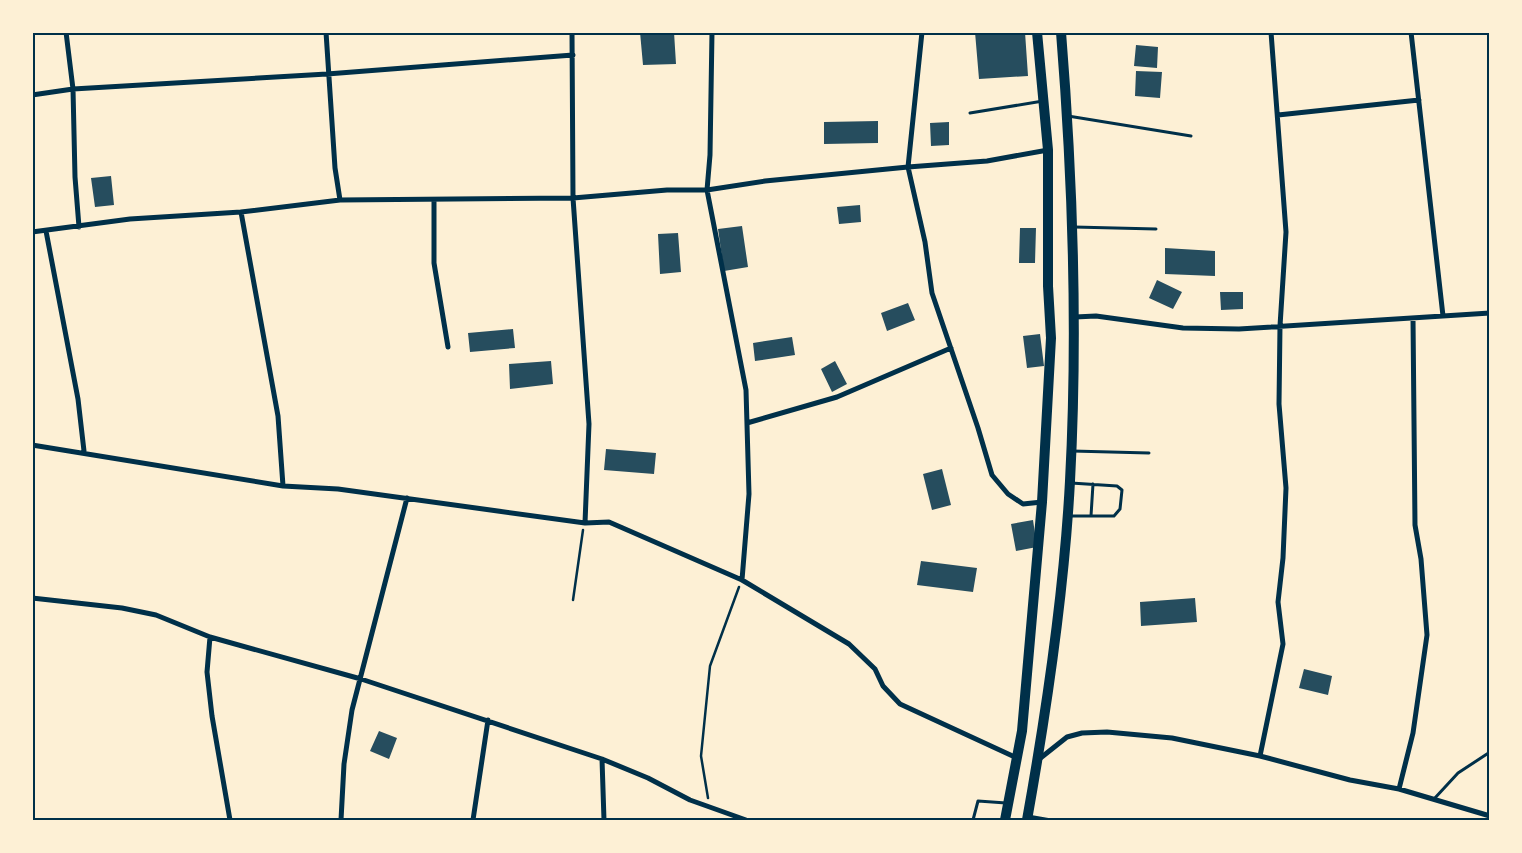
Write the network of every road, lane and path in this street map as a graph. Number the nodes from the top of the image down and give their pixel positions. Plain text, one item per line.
1 (66, 32) edge
2 (326, 32) edge
3 (572, 32) edge
4 (712, 32) edge
5 (922, 32) edge
6 (1037, 32) edge
7 (1061, 32) edge
8 (1271, 32) edge
9 (1411, 32) edge
10 (572, 55) junction
11 (328, 74) junction
12 (73, 89) junction
13 (32, 95) edge
14 (1419, 100) junction
15 (1043, 101) junction
16 (970, 113) dead end
17 (1068, 115) junction
18 (1278, 115) junction
19 (1191, 136) dead end
20 (1048, 150) junction
21 (908, 167) junction
22 (707, 190) junction
23 (573, 198) junction
24 (340, 200) junction
25 (434, 200) junction
26 (241, 212) junction
27 (79, 227) junction
28 (1071, 227) junction
29 (1156, 229) dead end
30 (46, 231) junction
31 (32, 232) edge
32 (1490, 313) edge
33 (1443, 316) junction
34 (1075, 317) junction
35 (1414, 318) junction
36 (1280, 326) junction
37 (448, 346) dead end
38 (951, 348) junction
39 (747, 423) junction
40 (32, 444) edge
41 (84, 451) junction
42 (1072, 451) junction
43 (1149, 453) dead end
44 (1070, 483) junction
45 (1094, 484) junction
46 (283, 486) junction
47 (407, 498) junction
48 (1042, 502) junction
49 (1067, 516) junction
50 (1091, 516) junction
51 (585, 523) junction
52 (742, 580) junction
53 (32, 598) edge
54 (573, 600) dead end
55 (210, 637) junction
56 (361, 679) junction
57 (488, 720) junction
58 (1490, 752) edge
59 (1260, 756) junction
60 (1017, 758) junction
61 (602, 759) junction
62 (1038, 760) junction
63 (1399, 788) junction
64 (1434, 799) junction
65 (1009, 803) junction
66 (709, 806) junction
67 (1490, 816) edge
68 (1027, 818) edge
69 (230, 820) edge
70 (341, 820) edge
71 (473, 820) edge
72 (604, 820) edge
73 (746, 820) edge
74 (974, 820) edge
75 (1005, 820) edge
76 (1051, 820) edge

1 - 12 street
2 - 11 street
3 - 10 street
4 - 22 street
5 - 21 street
6 - 15 highway
7 - 17 highway
8 - 18 street
9 - 14 street
10 - 11 street
10 - 23 street
11 - 12 street
11 - 24 street
12 - 13 street
12 - 27 street
14 - 18 street
14 - 33 street
15 - 16 lane
15 - 20 highway
17 - 19 lane
17 - 28 highway
18 - 36 street
20 - 21 street
20 - 48 highway
21 - 22 street
21 - 38 street
22 - 23 street
22 - 39 street
23 - 25 street
23 - 51 street
24 - 25 street
24 - 26 street
25 - 37 street
26 - 27 street
26 - 46 street
27 - 30 street
28 - 29 lane
28 - 34 highway
30 - 31 street
30 - 41 street
32 - 33 street
33 - 35 street
34 - 36 street
34 - 42 highway
35 - 36 street
35 - 63 street
36 - 59 street
38 - 39 street
38 - 48 street
39 - 52 street
40 - 41 street
41 - 46 street
42 - 43 lane
42 - 44 highway
44 - 45 lane
44 - 49 highway
45 - 50 lane
45 - 50 lane
46 - 47 street
47 - 51 street
47 - 56 street
48 - 60 highway
49 - 50 lane
49 - 62 highway
51 - 52 street
51 - 54 path
52 - 60 street
52 - 66 path
53 - 55 street
55 - 56 street
55 - 69 street
56 - 57 street
56 - 70 street
57 - 61 street
57 - 71 street
58 - 64 lane
59 - 62 street
59 - 63 street
60 - 65 highway
61 - 66 street
61 - 72 street
62 - 68 highway
63 - 64 street
64 - 67 street
65 - 74 lane
65 - 75 highway
66 - 73 street
68 - 76 lane

